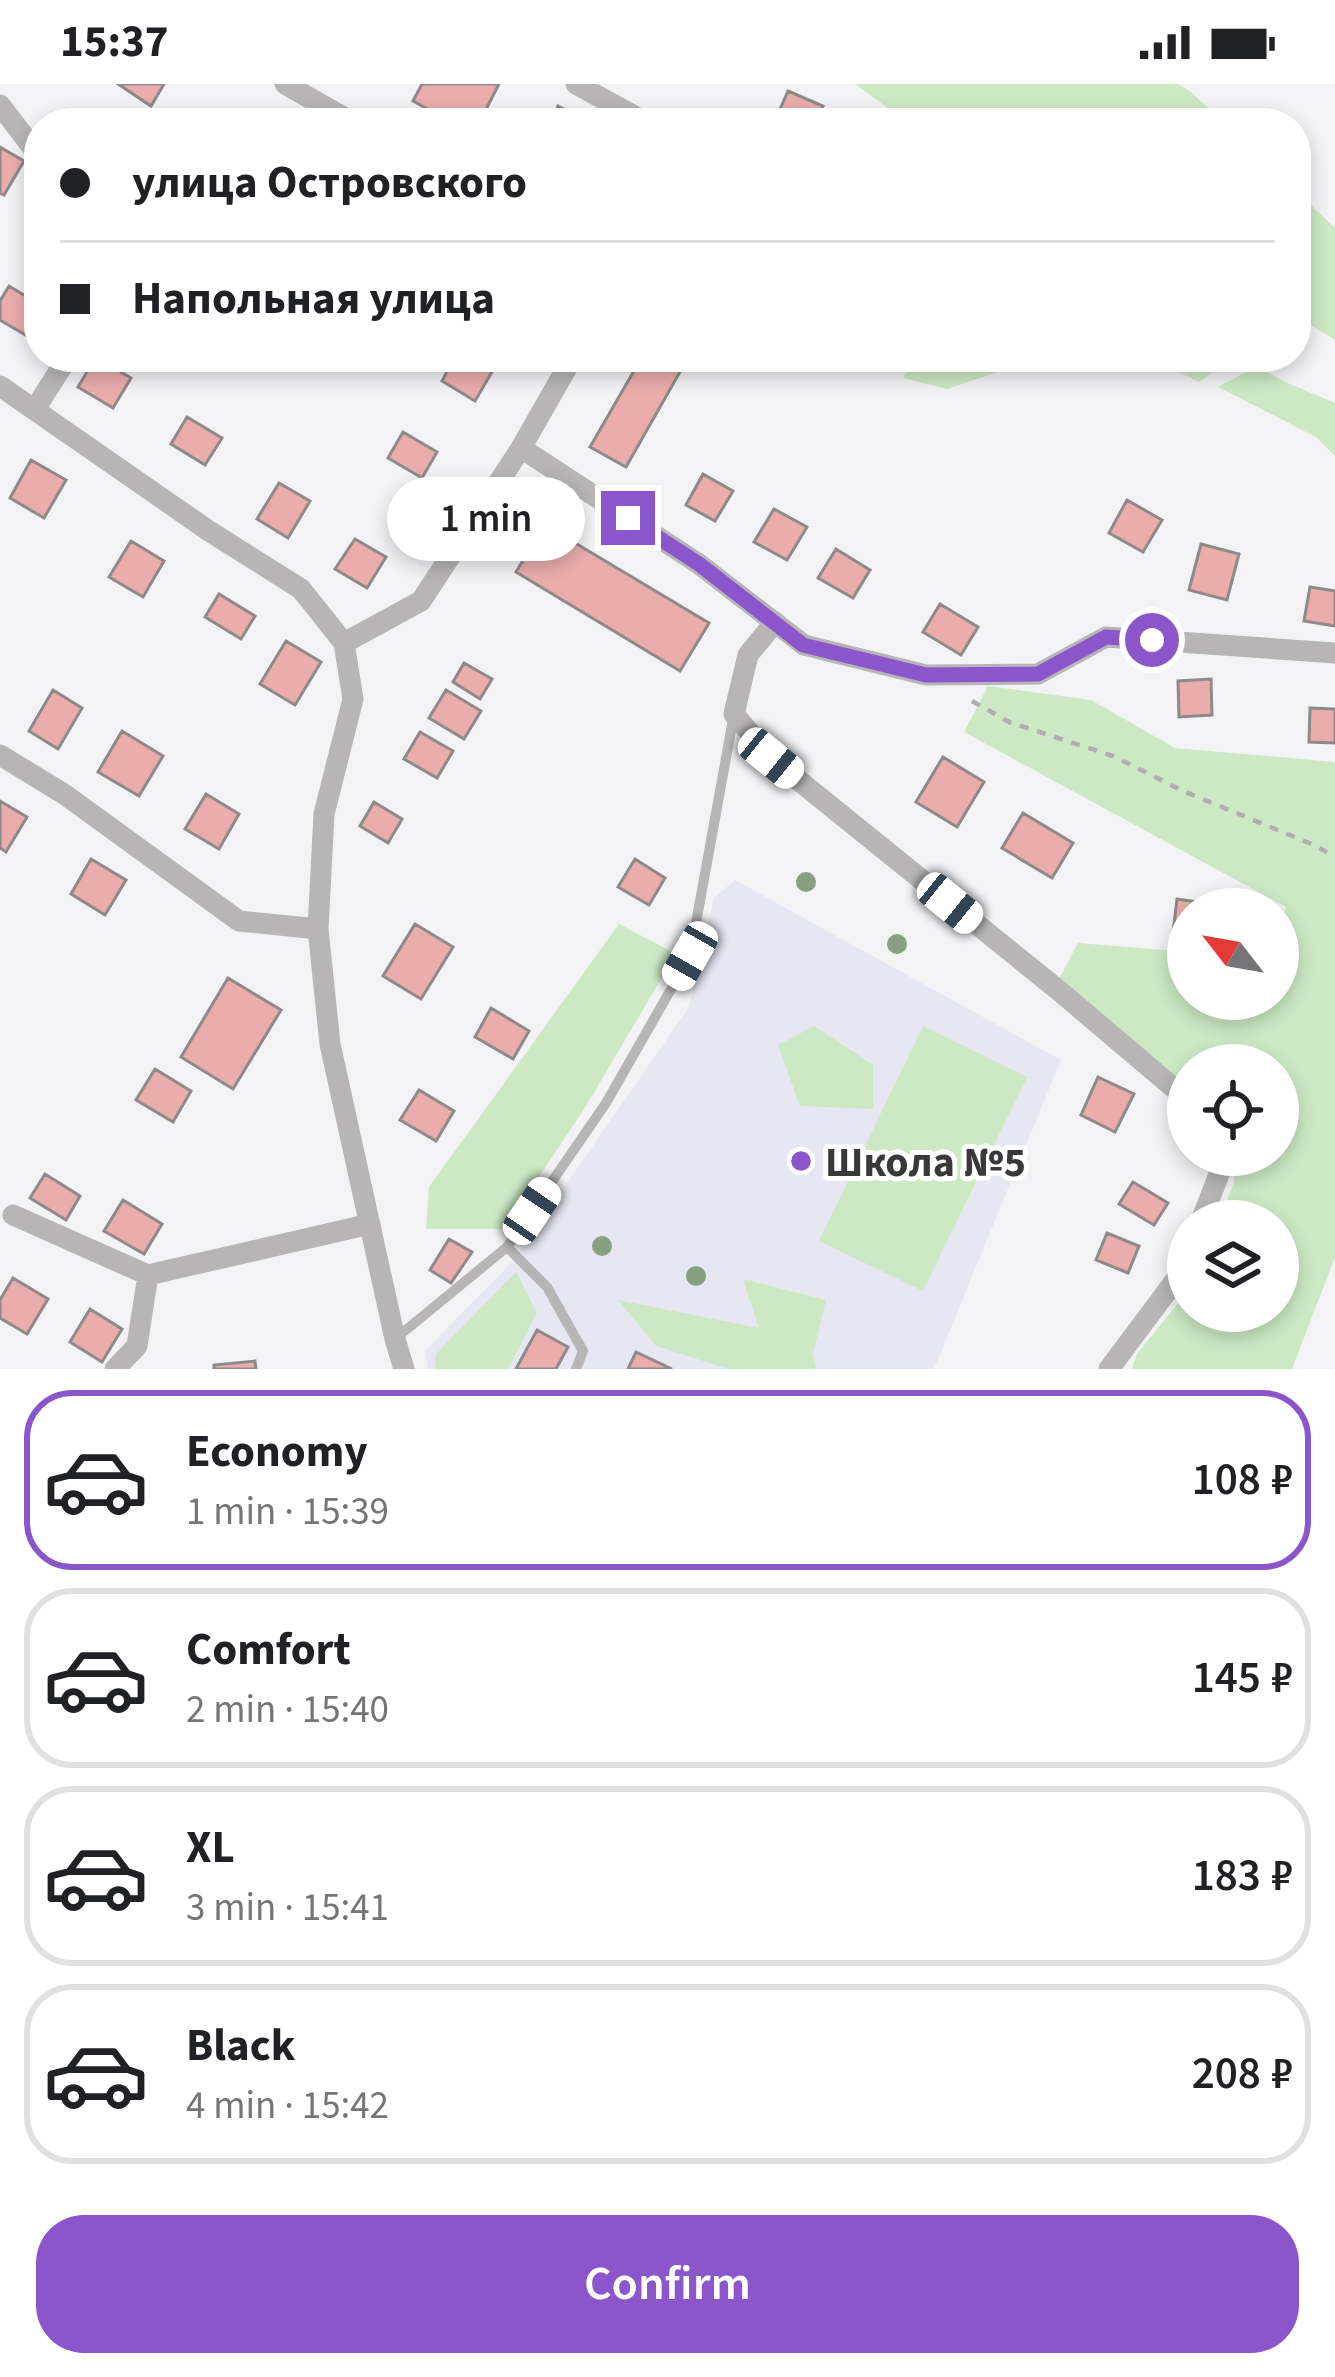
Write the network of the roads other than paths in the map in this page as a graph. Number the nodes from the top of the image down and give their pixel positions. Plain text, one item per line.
1 (285, 84) edge
2 (576, 84) edge
3 (0, 105) edge
4 (327, 108) edge
5 (620, 108) edge
6 (24, 136) edge
7 (58, 372) edge
8 (564, 372) edge
9 (0, 386) edge
10 (35, 409) junction
11 (520, 448) junction
12 (775, 622) junction
13 (344, 643) junction
14 (1335, 653) edge
15 (734, 714) junction
16 (0, 755) edge
17 (319, 928) junction
18 (1167, 1082) edge
19 (13, 1215) dead end
20 (370, 1224) junction
21 (507, 1247) junction
22 (148, 1275) junction
23 (1167, 1291) edge
24 (395, 1339) junction
25 (116, 1369) edge
26 (404, 1369) edge
27 (576, 1369) edge
28 (1109, 1369) edge

1 - 4 street
2 - 5 street
3 - 6 street
7 - 10 street
8 - 11 street
9 - 10 street
10 - 13 street
11 - 12 street
11 - 13 street
12 - 14 street
12 - 15 street
13 - 17 street
15 - 18 street
15 - 21 lane
16 - 17 street
17 - 20 street
19 - 22 street
20 - 22 street
20 - 24 street
21 - 24 lane
21 - 27 lane
22 - 25 street
23 - 28 street
24 - 26 street

